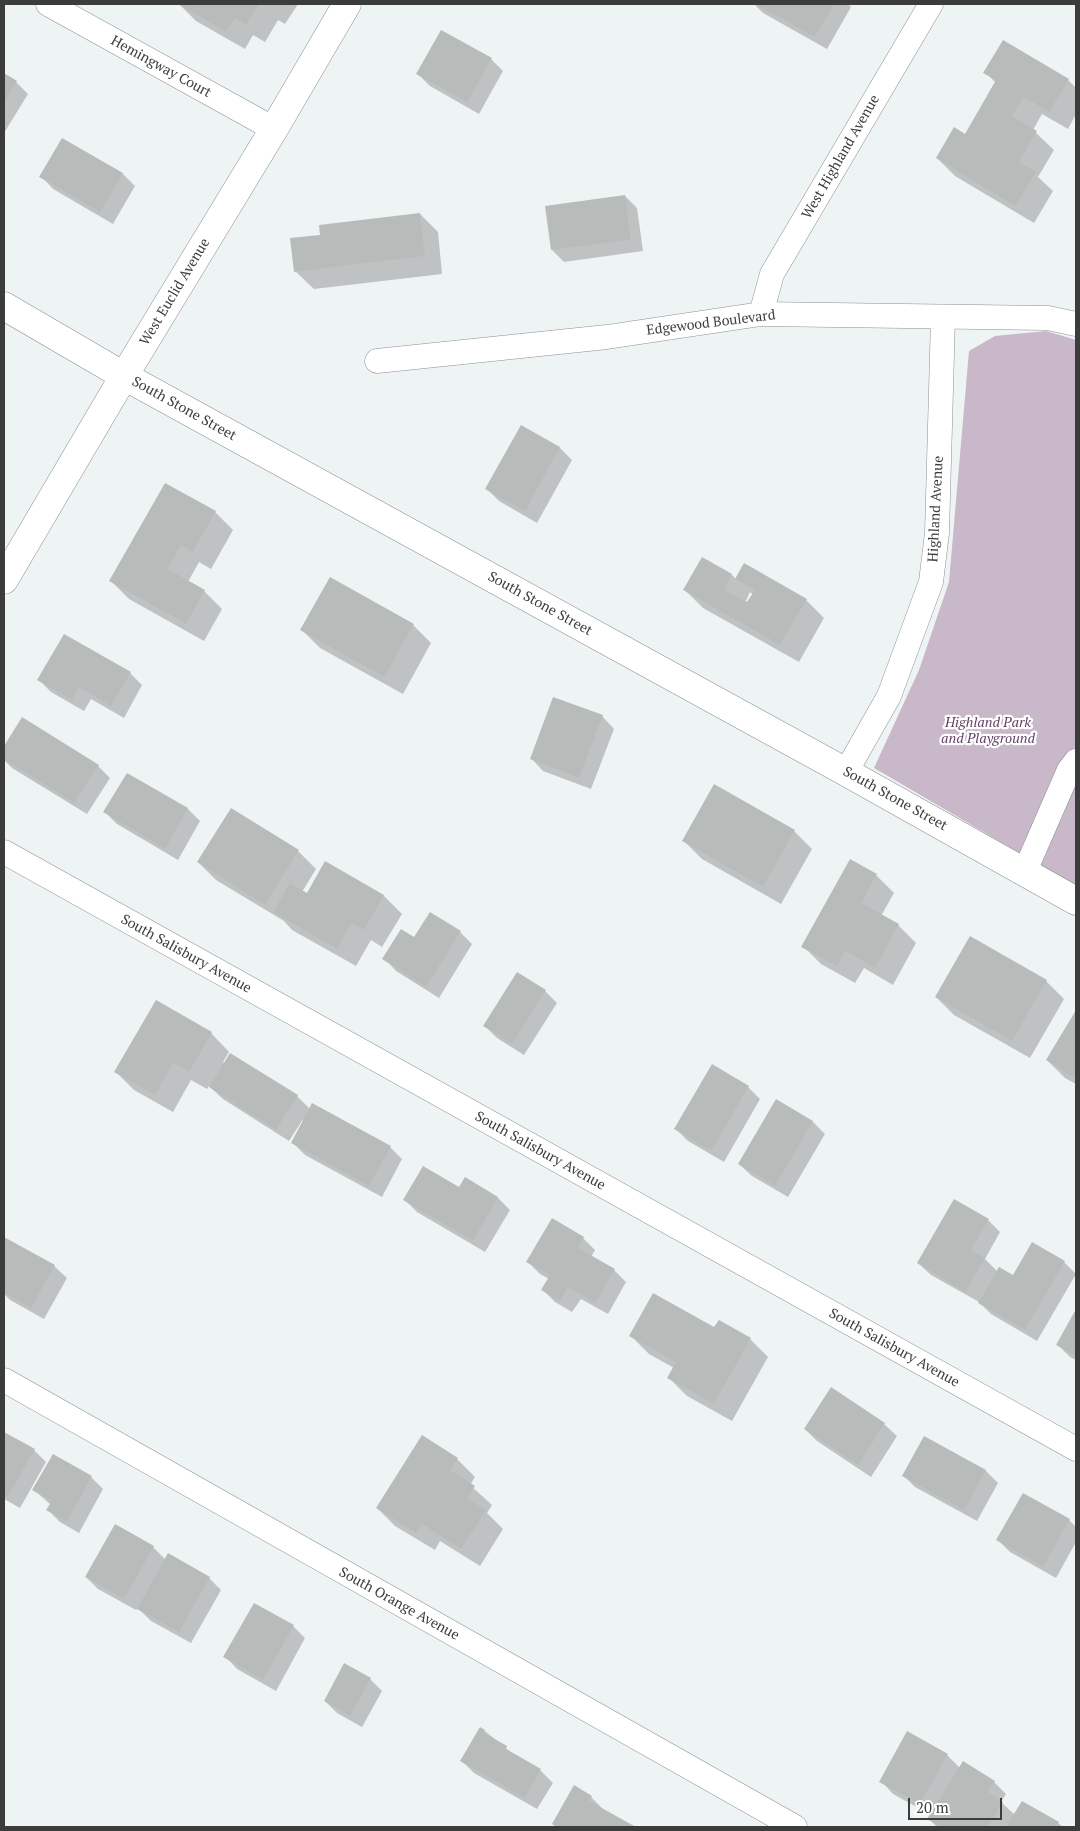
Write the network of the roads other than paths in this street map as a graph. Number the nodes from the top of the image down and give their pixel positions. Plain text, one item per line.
1 (48, 4) edge
2 (347, 4) edge
3 (931, 4) edge
4 (76, 11) edge
5 (274, 129) junction
6 (4, 306) edge
7 (762, 314) junction
8 (943, 318) junction
9 (1076, 324) edge
10 (377, 361) dead end
11 (124, 376) junction
12 (4, 580) edge
13 (1076, 761) edge
14 (846, 772) junction
15 (4, 852) edge
16 (1025, 871) junction
17 (1076, 900) edge
18 (4, 1380) edge
19 (1076, 1449) edge
20 (795, 1827) edge

1 - 4 street, Hemingway Court
2 - 5 street, West Euclid Avenue
3 - 7 street, West Highland Avenue
4 - 5 street, Hemingway Court
5 - 11 street, West Euclid Avenue
6 - 11 street, South Stone Street
7 - 8 street, Edgewood Boulevard
7 - 10 street, Edgewood Boulevard
8 - 9 street, Edgewood Boulevard
8 - 14 street, Highland Avenue
11 - 12 street, West Euclid Avenue
11 - 14 street, South Stone Street
13 - 16 street
14 - 16 street, South Stone Street
15 - 19 street, South Salisbury Avenue
16 - 17 street, South Stone Street
18 - 20 street, South Orange Avenue

